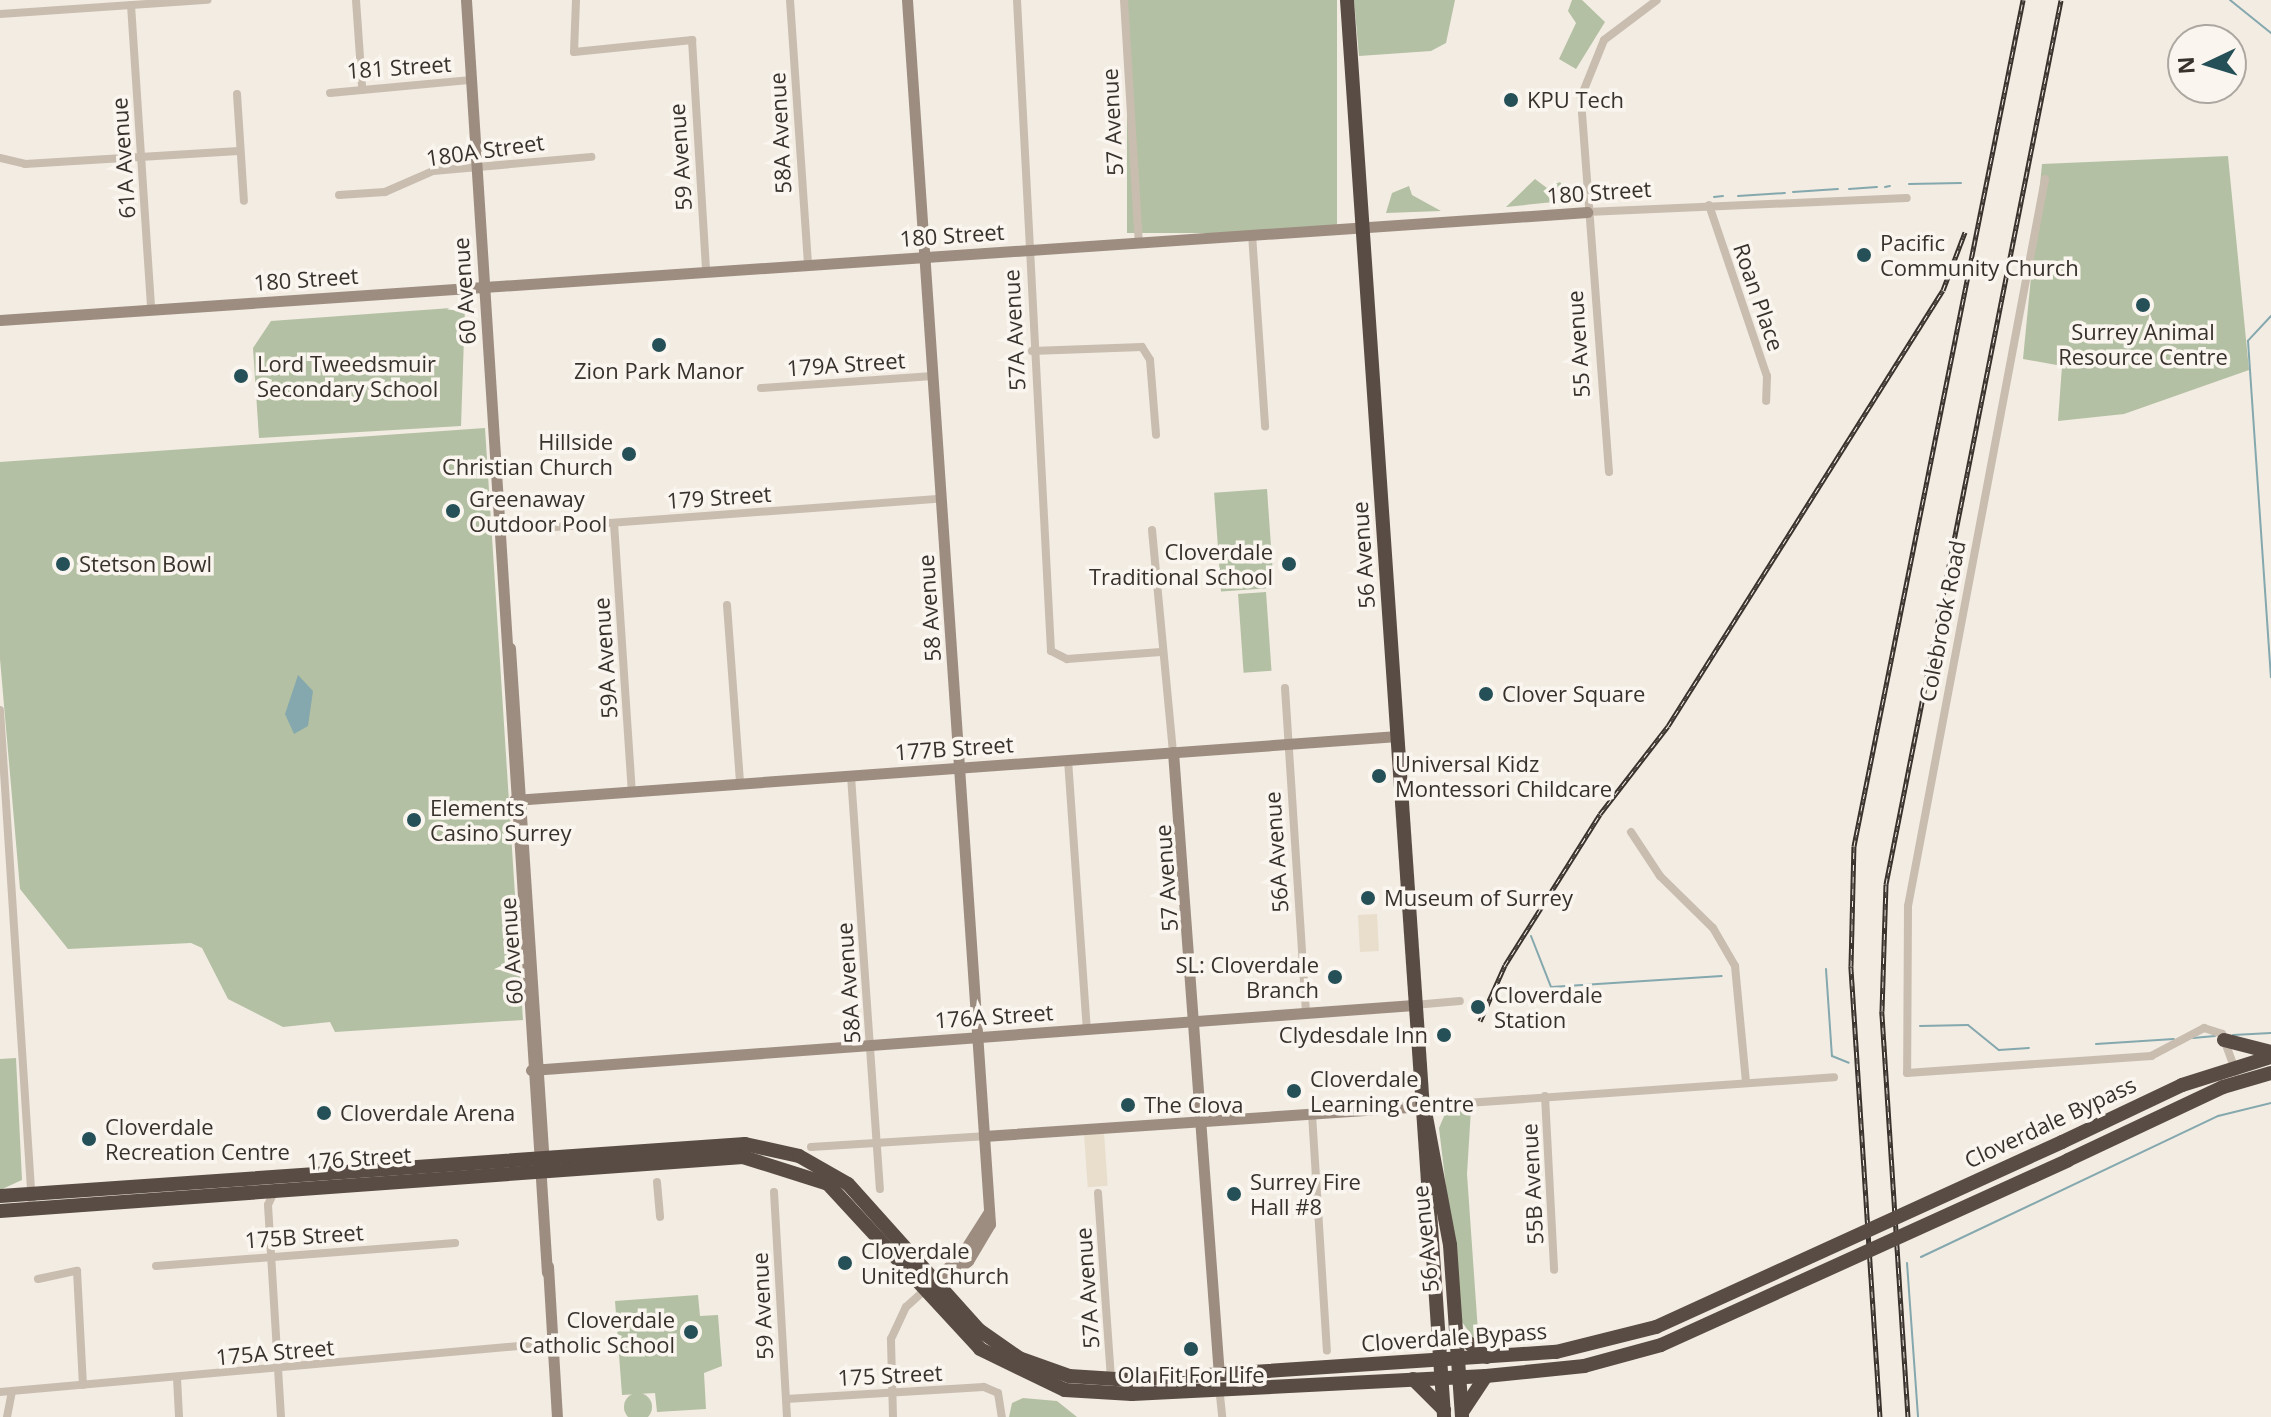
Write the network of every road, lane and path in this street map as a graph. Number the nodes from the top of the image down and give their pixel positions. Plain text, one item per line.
1 (28, 0) edge
2 (208, 0) edge
3 (356, 0) edge
4 (466, 0) edge
5 (576, 0) edge
6 (790, 0) edge
7 (907, 0) edge
8 (1017, 0) edge
9 (1124, 0) edge
10 (1347, 0) edge
11 (1657, 0) edge
12 (131, 5) junction
13 (28, 12) junction
14 (0, 14) edge
15 (471, 80) junction
16 (362, 86) junction
17 (330, 93) dead end
18 (237, 94) dead end
19 (239, 151) junction
20 (141, 157) junction
21 (591, 157) dead end
22 (0, 158) edge
23 (477, 166) junction
24 (2045, 179) dead end
25 (339, 195) dead end
26 (1907, 198) dead end
27 (244, 201) dead end
28 (1709, 205) junction
29 (1587, 212) junction
30 (1362, 227) junction
31 (1252, 234) junction
32 (1139, 242) junction
33 (1029, 250) junction
34 (924, 256) junction
35 (808, 264) junction
36 (706, 271) junction
37 (484, 286) junction
38 (151, 309) junction
39 (0, 320) edge
40 (1032, 351) junction
41 (933, 376) junction
42 (761, 388) dead end
43 (1766, 401) dead end
44 (1265, 427) dead end
45 (1156, 435) dead end
46 (1609, 472) dead end
47 (941, 499) junction
48 (614, 523) junction
49 (1152, 530) dead end
50 (500, 531) junction
51 (727, 605) dead end
52 (1161, 652) junction
53 (1285, 688) dead end
54 (0, 710) edge
55 (1398, 736) junction
56 (1287, 744) junction
57 (1173, 752) junction
58 (1068, 760) junction
59 (960, 768) junction
60 (851, 776) junction
61 (740, 784) junction
62 (632, 791) junction
63 (518, 800) junction
64 (1631, 832) dead end
65 (527, 953) junction
66 (1460, 1001) dead end
67 (1414, 1005) junction
68 (1306, 1013) junction
69 (1196, 1021) junction
70 (1087, 1029) junction
71 (978, 1037) junction
72 (2224, 1040) junction
73 (870, 1044) junction
74 (2271, 1054) edge
75 (2232, 1064) junction
76 (535, 1070) junction
77 (2271, 1073) edge
78 (1834, 1077) dead end
79 (2239, 1080) junction
80 (1746, 1082) junction
81 (1545, 1096) junction
82 (1424, 1106) junction
83 (1312, 1114) junction
84 (1202, 1121) junction
85 (984, 1136) junction
86 (877, 1143) junction
87 (811, 1147) dead end
88 (722, 1156) joint
89 (540, 1160) junction
90 (657, 1182) dead end
91 (281, 1186) junction
92 (243, 1188) junction
93 (880, 1189) dead end
94 (774, 1192) dead end
95 (1098, 1193) dead end
96 (0, 1196) edge
97 (31, 1201) junction
98 (268, 1205) junction
99 (0, 1211) edge
100 (660, 1217) dead end
101 (455, 1243) dead end
102 (272, 1256) junction
103 (156, 1266) dead end
104 (1554, 1270) dead end
105 (38, 1279) dead end
106 (933, 1285) junction
107 (1438, 1322) junction
108 (1456, 1333) junction
109 (552, 1343) junction
110 (1327, 1351) dead end
111 (1487, 1357) junction
112 (1458, 1359) junction
113 (1441, 1360) junction
114 (1416, 1362) junction
115 (278, 1370) junction
116 (1219, 1375) junction
117 (1486, 1376) junction
118 (1459, 1377) junction
119 (177, 1378) junction
120 (1442, 1378) junction
121 (1413, 1379) junction
122 (1111, 1380) junction
123 (83, 1385) junction
124 (1220, 1390) junction
125 (12, 1391) junction
126 (0, 1392) edge
127 (892, 1393) junction
128 (786, 1399) junction
129 (1444, 1414) edge
130 (1462, 1415) edge
131 (7, 1417) edge
132 (179, 1417) edge
133 (281, 1417) edge
134 (557, 1417) edge
135 (787, 1417) edge
136 (893, 1417) edge
137 (1002, 1417) edge
138 (1222, 1417) edge

1 - 13 street
2 - 12 street
3 - 16 street
4 - 15 street, 60 Avenue
5 - 36 street, 59 Avenue
6 - 35 street, 58A Avenue
7 - 34 street, 58 Avenue
8 - 33 street, 57A Avenue
9 - 32 street, 57 Avenue
10 - 30 highway, 56 Avenue
11 - 29 street, 55 Avenue
12 - 13 street
12 - 20 street, 61A Avenue
13 - 14 street
15 - 16 street, 181 Street
15 - 23 street, 60 Avenue
16 - 17 street, 181 Street
18 - 19 street
19 - 20 street
19 - 27 street
20 - 22 street
20 - 38 street, 61A Avenue
21 - 23 street, 180A Street
23 - 25 street, 180A Street
23 - 37 street, 60 Avenue
24 - 72 street, Colebrook Road
26 - 28 street, 180 Street
28 - 29 street, 180 Street
28 - 43 street, Roan Place
29 - 30 street, 180 Street
29 - 46 street, 55 Avenue
30 - 31 street, 180 Street
30 - 55 highway, 56 Avenue
31 - 32 street, 180 Street
31 - 44 street
32 - 33 street, 180 Street
33 - 34 street, 180 Street
33 - 40 street, 57A Avenue
34 - 35 street, 180 Street
34 - 41 street, 58 Avenue
35 - 36 street, 180 Street
36 - 37 street, 180 Street
37 - 38 street, 180 Street
37 - 50 street, 60 Avenue
38 - 39 street, 180 Street
40 - 45 street
40 - 52 street, 57A Avenue
41 - 42 street, 179A Street
41 - 47 street, 58 Avenue
47 - 48 street, 179 Street
47 - 59 street, 58 Avenue
48 - 50 street, 179 Street
48 - 62 street, 59A Avenue
49 - 52 street, 57 Avenue
50 - 63 street, 60 Avenue
51 - 61 street
52 - 57 street, 57 Avenue
53 - 56 street, 56A Avenue
54 - 97 street
55 - 56 street, 177B Street
55 - 67 highway, 56 Avenue
56 - 57 street, 177B Street
56 - 68 street, 56A Avenue
57 - 58 street, 177B Street
57 - 69 street, 57 Avenue
58 - 59 street, 177B Street
58 - 70 street
59 - 60 street, 177B Street
59 - 71 street, 58 Avenue
60 - 61 street, 177B Street
60 - 73 street, 58A Avenue
61 - 62 street, 177B Street
62 - 63 street, 177B Street
63 - 65 street, 60 Avenue
63 - 65 street, 60 Avenue
64 - 80 street
65 - 76 street, 60 Avenue
65 - 76 street, 60 Avenue
66 - 67 street, 176A Street
67 - 68 street, 176A Street
67 - 82 highway, 56 Avenue
68 - 69 street, 176A Street
69 - 70 street, 176A Street
69 - 84 street, 57 Avenue
70 - 71 street, 176A Street
71 - 73 street, 176A Street
71 - 85 street, 58 Avenue
72 - 74 highway
72 - 75 street
73 - 76 street, 176A Street
73 - 86 street, 58A Avenue
74 - 75 highway
75 - 79 street
75 - 111 highway, Cloverdale Bypass, bridge
76 - 89 street, 60 Avenue
77 - 79 highway
78 - 80 street
79 - 117 highway, Cloverdale Bypass, bridge
80 - 81 street
81 - 82 street
81 - 104 street, 55B Avenue
82 - 83 street
82 - 107 highway, 56 Avenue
82 - 108 highway, 56 Avenue
83 - 84 street
83 - 110 street
84 - 85 street
84 - 116 street, 57 Avenue
85 - 86 street
85 - 106 street, 58 Avenue
86 - 87 street
86 - 93 street, 58A Avenue
88 - 89 highway, 176 Street
88 - 106 highway, Cloverdale Bypass
89 - 91 highway, 176 Street
89 - 97 highway
89 - 106 highway, Cloverdale Bypass
89 - 109 street, 60 Avenue
90 - 100 street
91 - 92 highway, 176 Street
91 - 98 street
92 - 97 highway, 176 Street
92 - 98 street
94 - 128 street, 59 Avenue
95 - 122 street, 57A Avenue
96 - 97 highway
97 - 99 highway, 176 Street
98 - 102 street
101 - 102 street, 175B Street
102 - 103 street, 175B Street
102 - 115 street
105 - 123 street
106 - 122 highway, Cloverdale Bypass
106 - 124 highway, Cloverdale Bypass
106 - 127 street
107 - 113 highway, 56 Avenue
107 - 114 highway
108 - 111 highway
108 - 112 highway, 56 Avenue
109 - 115 street, 175A Street
109 - 134 street, 60 Avenue
111 - 112 highway, Cloverdale Bypass
112 - 113 highway, Cloverdale Bypass
112 - 118 highway, 56 Avenue
113 - 114 highway, Cloverdale Bypass
113 - 120 highway, 56 Avenue
114 - 116 highway, Cloverdale Bypass
115 - 119 street, 175A Street
115 - 133 street
116 - 122 highway, Cloverdale Bypass
116 - 124 street, 57 Avenue
117 - 118 highway, Cloverdale Bypass
117 - 130 highway
118 - 120 highway, Cloverdale Bypass
118 - 130 highway, 56 Avenue
119 - 123 street, 175A Street
119 - 132 street
120 - 121 highway, Cloverdale Bypass
120 - 129 highway, 56 Avenue
121 - 124 highway, Cloverdale Bypass
121 - 129 highway
123 - 125 street, 175A Street
124 - 138 street, 57 Avenue
125 - 126 street, 175A Street
125 - 131 street
127 - 128 street, 175 Street
127 - 136 street
127 - 137 street, 175 Street
128 - 135 street, 59 Avenue

